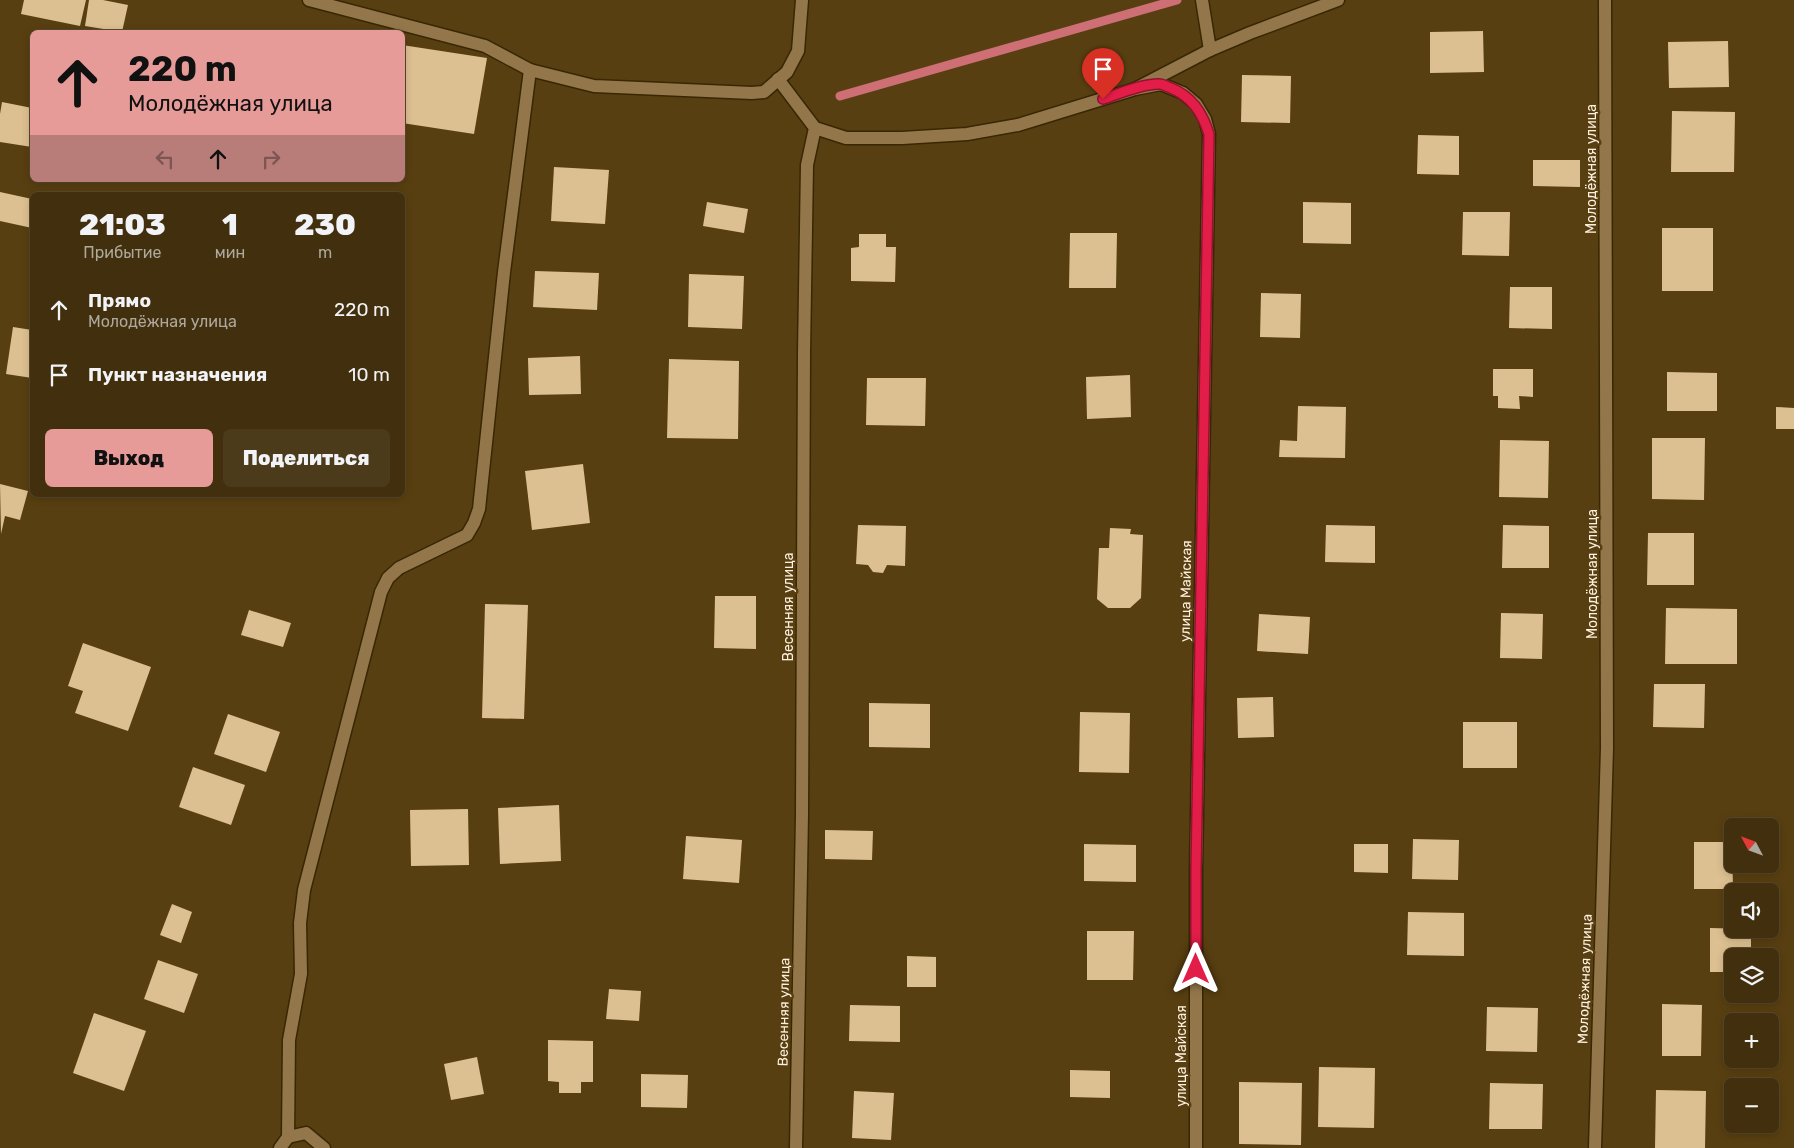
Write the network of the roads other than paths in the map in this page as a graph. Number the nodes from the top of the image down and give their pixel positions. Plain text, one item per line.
1 (308, 0) edge
2 (802, 0) edge
3 (1202, 0) edge
4 (1338, 0) edge
5 (1605, 0) edge
6 (1210, 50) junction
7 (530, 70) junction
8 (778, 79) junction
9 (1135, 89) junction
10 (815, 128) junction
11 (288, 1137) junction
12 (280, 1148) edge
13 (324, 1148) edge
14 (796, 1148) edge
15 (1196, 1148) edge
16 (1595, 1148) edge

1 - 7 street
2 - 8 street
3 - 6 street
4 - 6 street
5 - 16 street, Молодёжная улица
6 - 9 street
7 - 8 street
7 - 11 street
8 - 10 street
9 - 10 street
9 - 15 street, улица Майская
10 - 14 street, Весенняя улица
11 - 12 street
11 - 13 street

